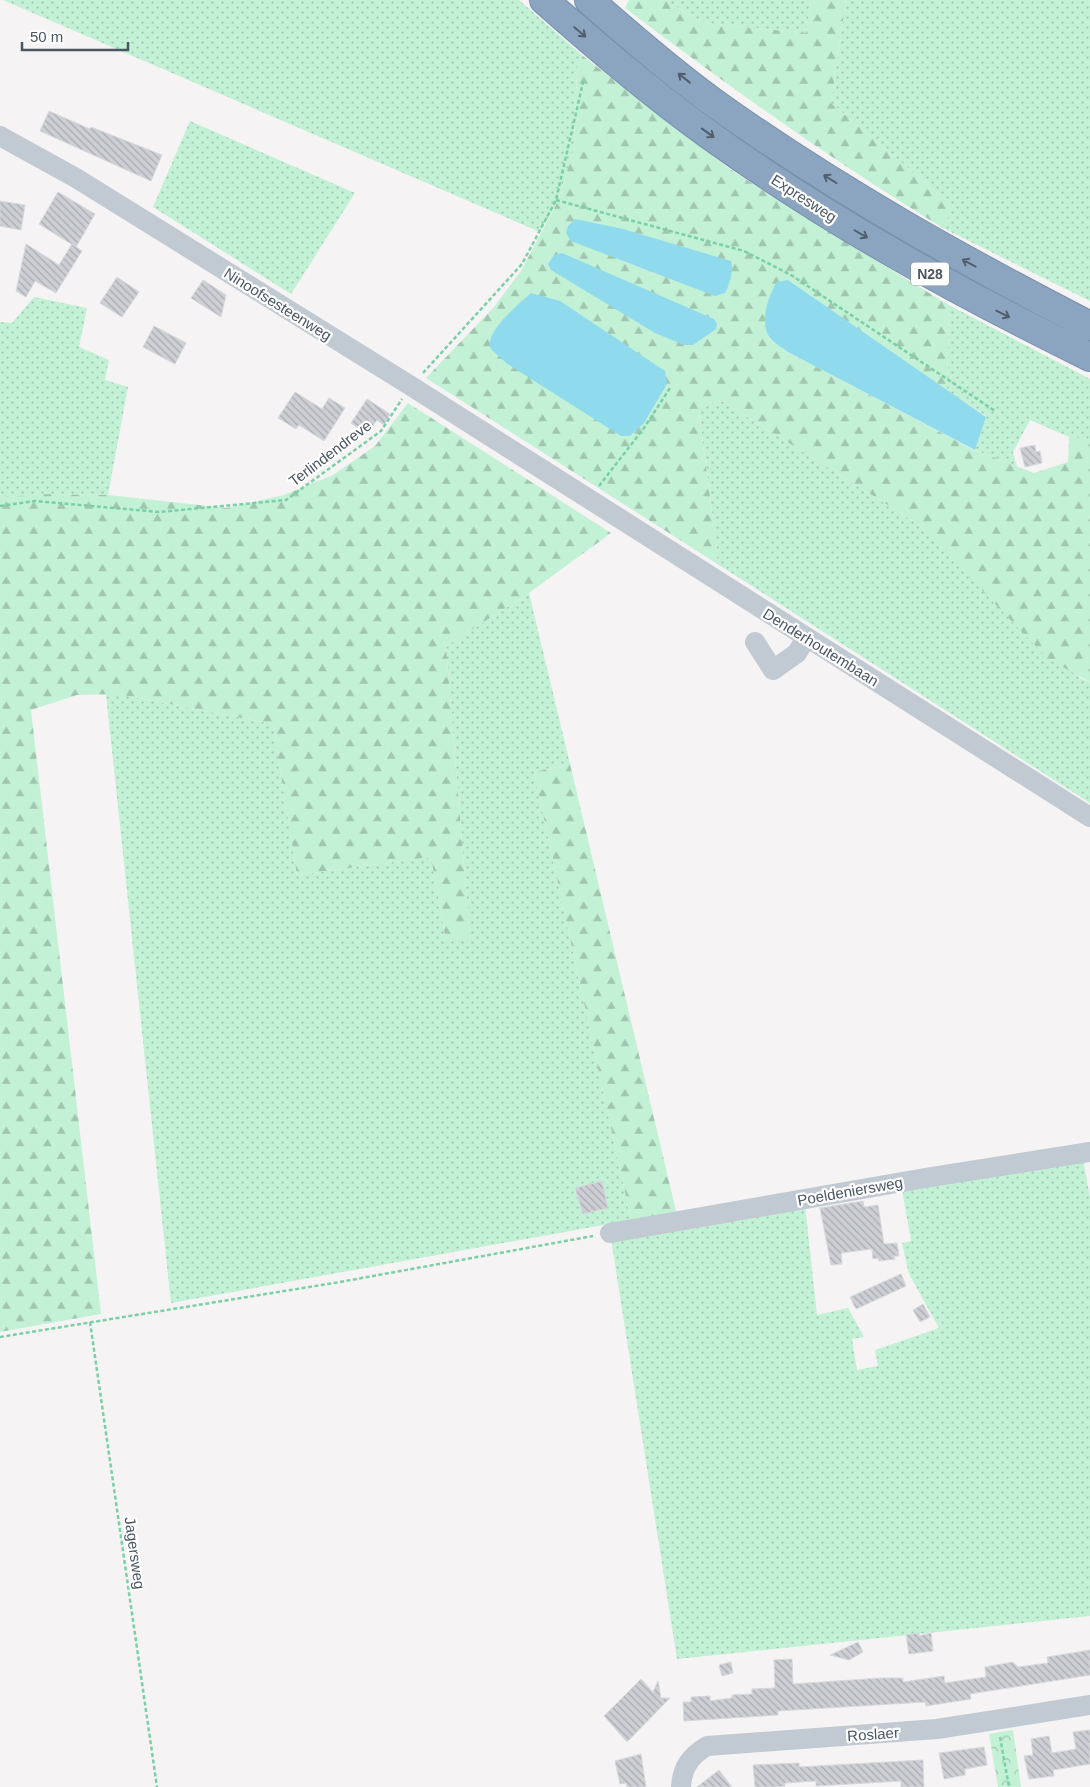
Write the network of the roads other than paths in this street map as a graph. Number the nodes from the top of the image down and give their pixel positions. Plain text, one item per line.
1 (544, 0) edge
2 (589, 0) edge
3 (0, 136) edge
4 (1090, 326) edge
5 (1090, 357) edge
6 (553, 476) joint
7 (806, 638) junction
8 (755, 642) dead end
9 (1090, 818) edge
10 (1090, 1152) edge
11 (610, 1233) road end
12 (1090, 1705) edge
13 (680, 1787) edge

1 -> 5 highway, Expresweg / N28
4 -> 2 highway, Expresweg / N28
3 - 6 street, Ninoofsesteenweg
6 - 7 street, Denderhoutembaan
7 - 8 street
7 - 9 street, Denderhoutembaan
10 - 11 street, Poeldeniersweg
12 - 13 street, Roslaer

